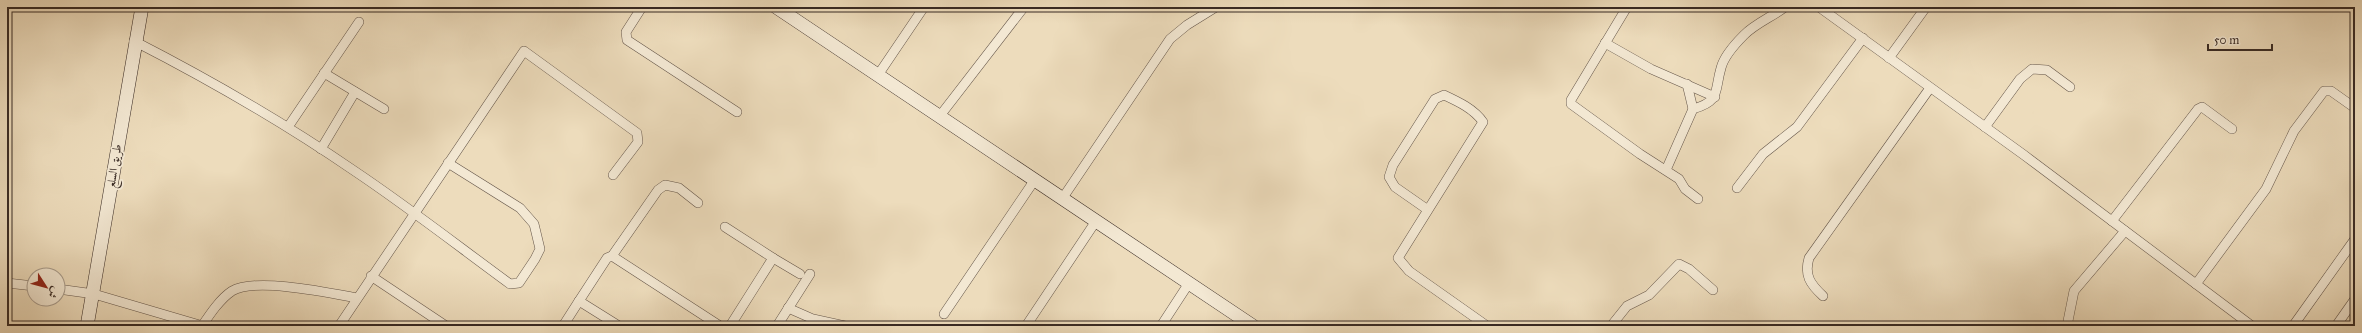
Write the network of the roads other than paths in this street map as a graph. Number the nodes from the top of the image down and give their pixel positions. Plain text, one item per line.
1 (142, 7) edge
2 (642, 7) edge
3 (776, 7) edge
4 (924, 7) edge
5 (1024, 7) edge
6 (1216, 7) edge
7 (1627, 7) edge
8 (1785, 7) edge
9 (1820, 7) edge
10 (1926, 7) edge
11 (358, 22) dead end
12 (1863, 38) junction
13 (134, 41) junction
14 (1605, 43) junction
15 (1889, 58) junction
16 (324, 73) junction
17 (878, 75) junction
18 (1687, 84) junction
19 (2070, 87) dead end
20 (1930, 88) junction
21 (354, 92) junction
22 (1715, 97) junction
23 (2355, 108) edge
24 (384, 109) dead end
25 (1693, 109) junction
26 (737, 112) dead end
27 (939, 117) junction
28 (288, 127) junction
29 (1985, 127) junction
30 (2232, 129) dead end
31 (321, 149) junction
32 (448, 163) junction
33 (1666, 170) junction
34 (613, 175) dead end
35 (1034, 181) junction
36 (1737, 188) dead end
37 (1062, 199) junction
38 (1698, 199) dead end
39 (698, 203) dead end
40 (1428, 210) junction
41 (414, 213) junction
42 (1096, 221) junction
43 (2112, 221) junction
44 (725, 227) dead end
45 (2125, 230) junction
46 (2355, 239) edge
47 (612, 256) junction
48 (773, 258) junction
49 (800, 274) dead end
50 (810, 274) dead end
51 (371, 276) junction
52 (7, 283) edge
53 (1190, 283) junction
54 (2196, 284) junction
55 (26, 285) edge
56 (66, 290) edge
57 (1714, 290) dead end
58 (94, 294) junction
59 (1822, 296) dead end
60 (356, 298) junction
61 (2355, 299) edge
62 (579, 301) junction
63 (788, 308) junction
64 (944, 314) dead end
65 (1247, 324) edge
66 (87, 326) edge
67 (202, 326) edge
68 (339, 326) edge
69 (446, 326) edge
70 (562, 326) edge
71 (619, 326) edge
72 (720, 326) edge
73 (730, 326) edge
74 (777, 326) edge
75 (845, 326) edge
76 (1026, 326) edge
77 (1161, 326) edge
78 (1487, 326) edge
79 (1611, 326) edge
80 (2066, 326) edge
81 (2250, 326) edge
82 (2293, 326) edge
83 (2336, 326) edge

1 - 13 street, طريق السلع
2 - 26 street
3 - 17 street
4 - 17 street
5 - 27 street
6 - 37 street
7 - 14 street
8 - 22 street
9 - 12 street
10 - 15 street
11 - 16 street
12 - 15 street
12 - 36 street
13 - 28 street
13 - 58 street, طريق السلع
14 - 18 street
14 - 33 street
15 - 20 street
16 - 21 street
16 - 28 street
17 - 27 street
18 - 22 street
18 - 25 street
19 - 29 street
20 - 29 street
20 - 59 street
21 - 24 street
21 - 31 street
22 - 25 street
23 - 54 street
25 - 33 street
27 - 35 street
28 - 31 street
29 - 43 street
30 - 43 street
31 - 41 street
32 - 34 street
32 - 41 street
32 - 41 street
33 - 38 street
35 - 37 street
35 - 64 street
37 - 42 street
39 - 47 street
40 - 40 street
40 - 78 street
41 - 51 street
42 - 53 street
42 - 76 street
43 - 45 street
44 - 48 street
45 - 54 street
45 - 80 street
46 - 82 street
47 - 62 street
47 - 72 street
48 - 49 street
48 - 73 street
50 - 63 street
51 - 60 street
51 - 69 street
52 - 55 street
53 - 65 street
53 - 77 street
54 - 81 street
56 - 58 street
57 - 79 street
58 - 66 street, طريق السلع
58 - 67 street
60 - 67 street
60 - 68 street
61 - 83 street
62 - 70 street
62 - 71 street
63 - 74 street
63 - 75 street

